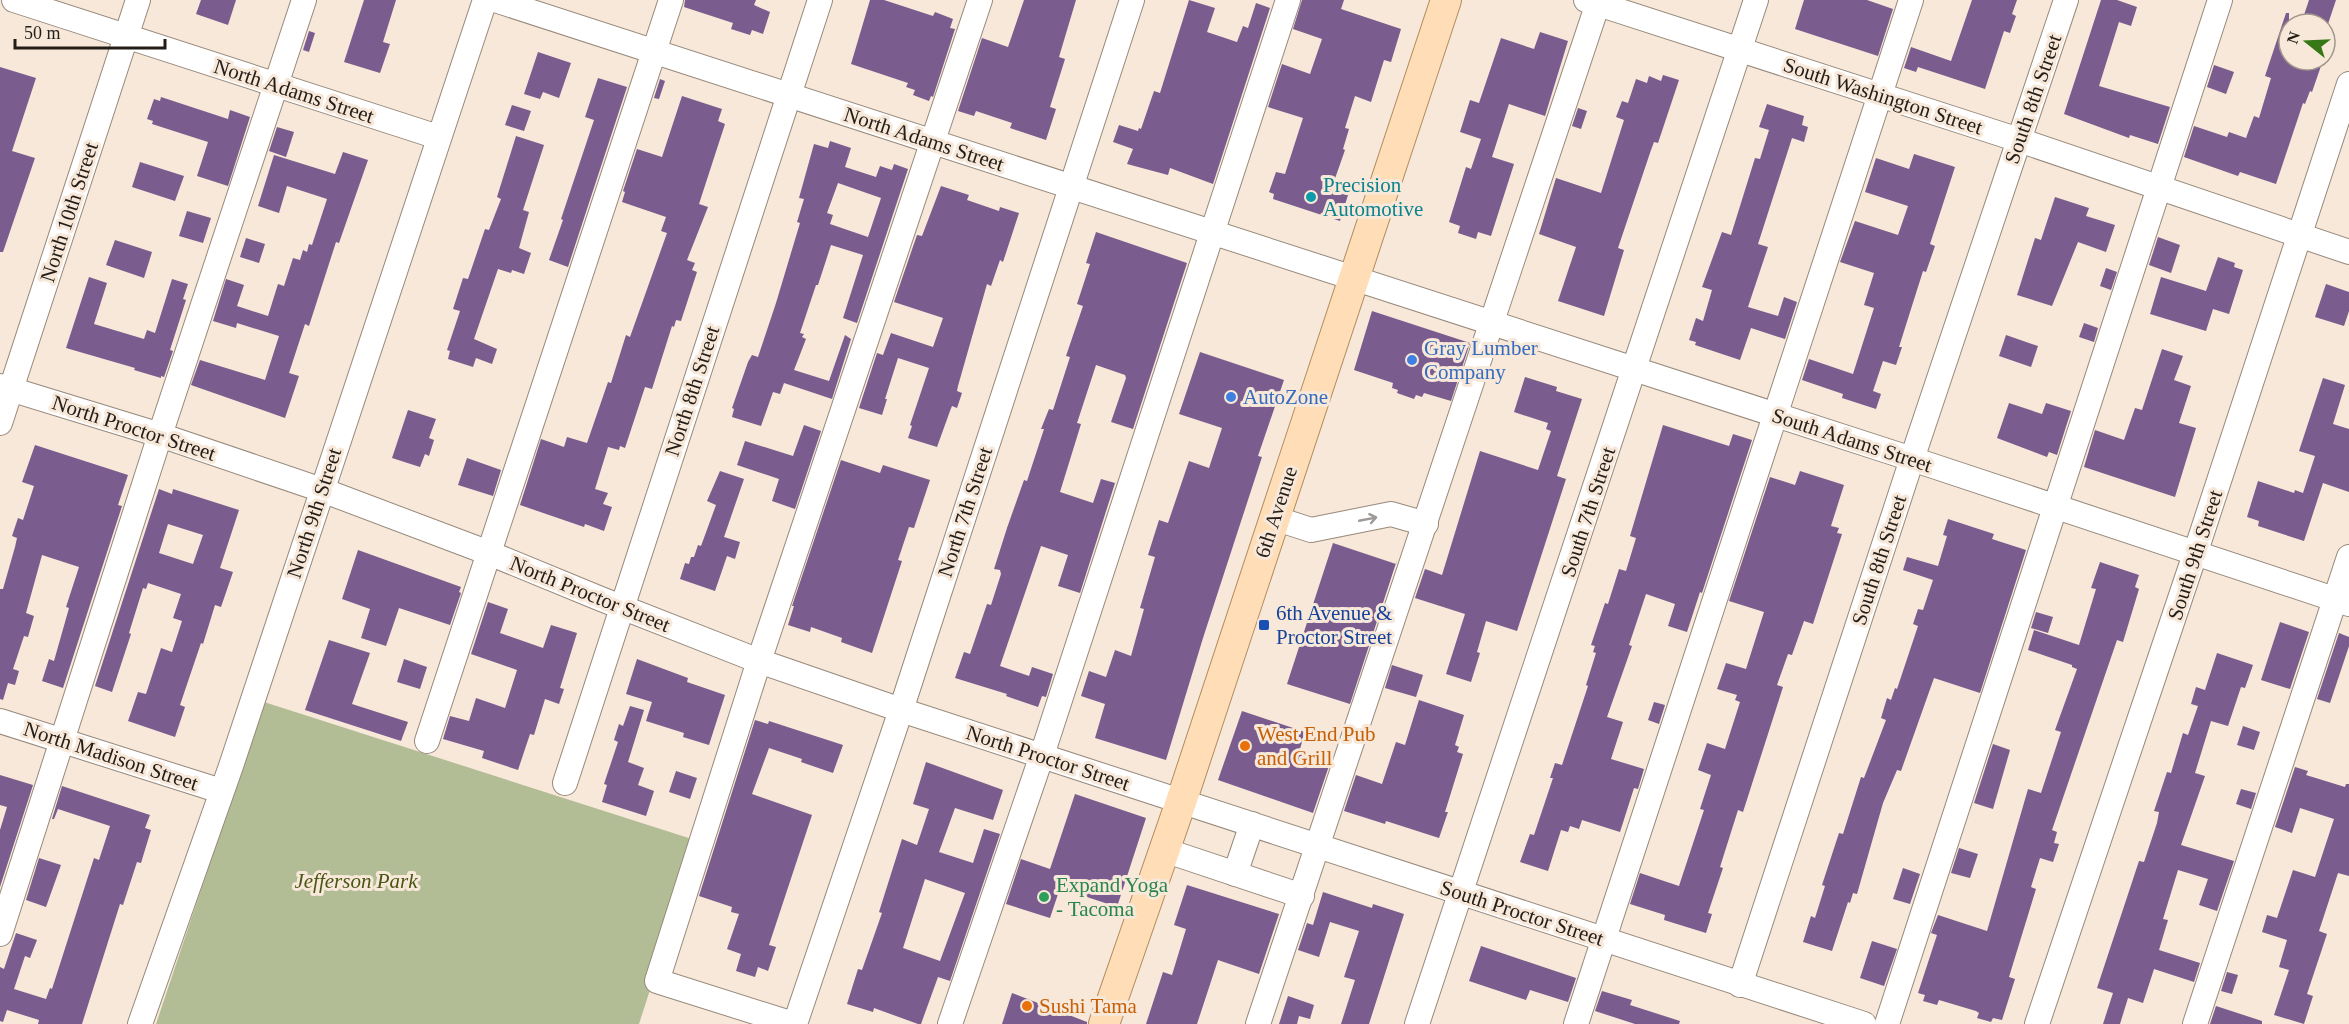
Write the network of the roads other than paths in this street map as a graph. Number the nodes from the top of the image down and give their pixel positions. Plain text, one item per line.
1 (14, 0) edge
2 (138, 0) edge
3 (304, 0) edge
4 (485, 0) edge
5 (495, 0) edge
6 (671, 0) edge
7 (820, 0) edge
8 (980, 0) edge
9 (1132, 0) edge
10 (1288, 0) edge
11 (1446, 0) edge
12 (1756, 0) edge
13 (1911, 0) edge
14 (2066, 0) edge
15 (2220, 0) edge
16 (1594, 1) edge
17 (126, 36) junction
18 (1740, 50) junction
19 (655, 52) junction
20 (2349, 84) edge
21 (276, 85) junction
22 (788, 95) junction
23 (1880, 96) junction
24 (438, 137) junction
25 (2019, 140) junction
26 (934, 141) junction
27 (1070, 186) junction
28 (2158, 189) junction
29 (1211, 232) junction
30 (2300, 236) junction
31 (2349, 252) edge
32 (1353, 278) junction
33 (1492, 323) junction
34 (1635, 369) junction
35 (5, 388) edge
36 (1775, 415) junction
37 (0, 423) edge
38 (160, 435) junction
39 (1912, 459) junction
40 (322, 490) junction
41 (2055, 507) junction
42 (1274, 518) junction
43 (1426, 524) junction
44 (489, 553) junction
45 (2195, 554) junction
46 (2349, 557) edge
47 (2342, 602) edge
48 (622, 607) junction
49 (759, 661) junction
50 (901, 710) junction
51 (0, 721) edge
52 (63, 741) junction
53 (427, 741) dead end
54 (1042, 755) junction
55 (565, 783) dead end
56 (221, 791) junction
57 (1181, 802) junction
58 (1252, 824) junction
59 (1318, 846) junction
60 (1164, 850) junction
61 (1236, 874) junction
62 (1462, 894) junction
63 (1302, 896) junction
64 (0, 934) edge
65 (1603, 940) junction
66 (1740, 985) junction
67 (140, 1024) edge
68 (794, 1024) edge
69 (950, 1024) edge
70 (1104, 1024) edge
71 (1258, 1024) edge
72 (1417, 1024) edge
73 (1576, 1024) edge
74 (1864, 1024) edge
75 (1887, 1024) edge
76 (2037, 1024) edge
77 (2195, 1024) edge

1 - 17 street, North Adams Street
2 - 17 street, North 10th Street
3 - 21 street
4 - 24 street, North 9th Street
5 - 19 street, North Adams Street
6 - 19 street
7 - 22 street, North 8th Street
8 - 26 street
9 - 27 street, North 7th Street
10 - 29 street
11 - 32 main road, 6th Avenue
12 - 18 street, South 7th Street
13 - 23 street
14 - 25 street, South 8th Street
15 - 28 street
16 - 18 street, South Washington Street
16 - 33 street
17 - 21 street, North Adams Street
17 - 35 street, North 10th Street
18 - 23 street, South Washington Street
18 - 34 street, South 7th Street
19 - 22 street, North Adams Street
19 - 44 street
20 - 30 street, South 9th Street
21 - 24 street, North Adams Street
21 - 38 street
22 - 26 street, North Adams Street
22 - 48 street, North 8th Street
23 - 25 street, South Washington Street
23 - 36 street
24 - 40 street, North 9th Street
25 - 28 street, South Washington Street
25 - 39 street, South 8th Street
26 - 27 street, North Adams Street
26 - 49 street
27 - 29 street, North Adams Street
27 - 50 street, North 7th Street
28 - 30 street, South Washington Street
28 - 41 street
29 - 32 street, North Adams Street
29 - 54 street
30 - 31 street, South Washington Street
30 - 45 street, South 9th Street
32 - 33 street, South Adams Street
32 - 42 main road, 6th Avenue
33 - 34 street, South Adams Street
33 - 43 street
34 - 36 street, South Adams Street
34 - 62 street, South 7th Street
35 - 37 street, North 10th Street
35 - 38 street, North Proctor Street
36 - 39 street, South Adams Street
36 - 65 street
38 - 40 street, North Proctor Street
38 - 52 street
39 - 41 street, South Adams Street
39 - 66 street, South 8th Street
40 - 44 street, North Proctor Street
40 - 56 street, North 9th Street
41 - 45 street, South Adams Street
41 - 75 street
42 -> 43 street
42 - 57 main road, 6th Avenue
43 - 59 street
44 - 48 street, North Proctor Street
44 - 53 street
45 - 47 street, South Adams Street
45 - 76 street, South 9th Street
46 - 47 street
47 - 77 street
48 - 49 street, North Proctor Street
48 - 55 street, North 8th Street
49 - 50 street, North Proctor Street
49 - 68 street
50 - 54 street, North Proctor Street
50 - 68 street, North 7th Street
51 - 52 street, North Madison Street
52 - 56 street, North Madison Street
52 - 64 street
54 - 57 street, North Proctor Street
54 - 69 street
56 - 67 street, North 9th Street
57 - 58 street, South Proctor Street
57 - 60 main road, 6th Avenue
58 - 59 street, South Proctor Street
58 - 61 street
59 - 62 street, South Proctor Street
59 - 63 street
60 - 61 street
60 - 70 main road, 6th Avenue
61 - 63 street
62 - 65 street, South Proctor Street
62 - 72 street, South 7th Street
63 - 71 street
65 - 66 street, South Proctor Street
65 - 73 street
66 - 74 street, South Proctor Street

